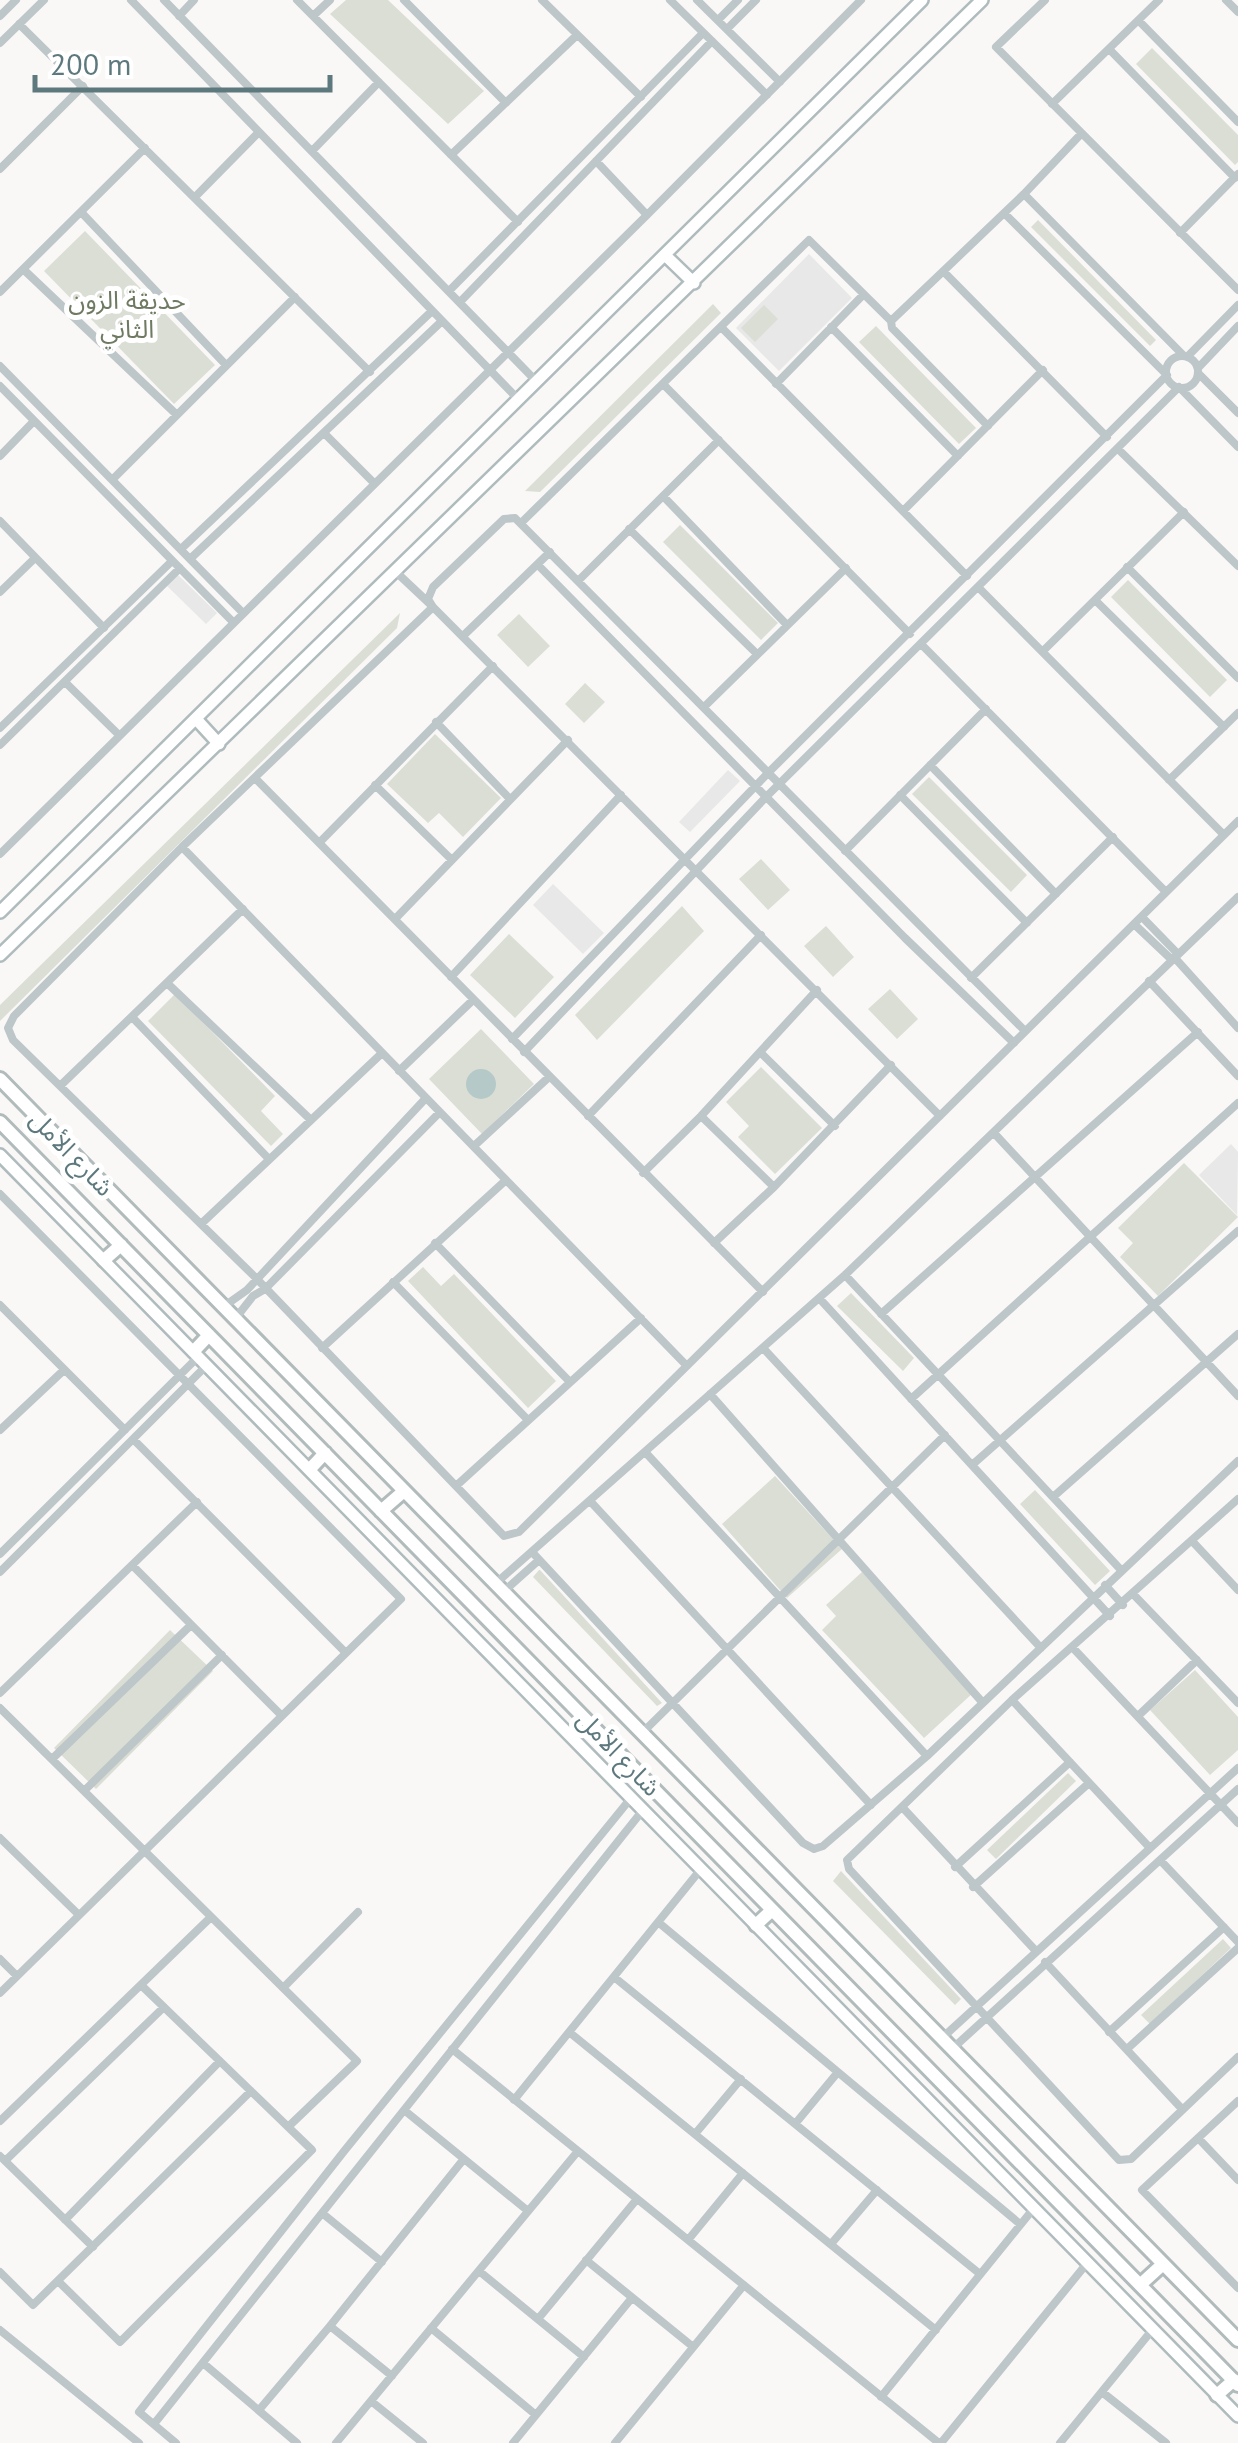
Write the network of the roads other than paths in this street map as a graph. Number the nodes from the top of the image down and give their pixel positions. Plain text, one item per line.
1 (44, 0) edge
2 (131, 0) edge
3 (164, 0) edge
4 (194, 0) edge
5 (297, 0) edge
6 (330, 0) edge
7 (404, 0) edge
8 (542, 0) edge
9 (670, 0) edge
10 (697, 0) edge
11 (738, 0) edge
12 (756, 0) edge
13 (860, 0) edge
14 (922, 0) edge
15 (982, 0) edge
16 (1045, 0) edge
17 (1160, 0) edge
18 (1226, 0) edge
19 (13, 1) edge
20 (1238, 12) edge
21 (0, 16) edge
22 (180, 16) junction
23 (313, 16) junction
24 (718, 20) junction
25 (1139, 21) junction
26 (19, 24) junction
27 (726, 29) junction
28 (704, 32) junction
29 (577, 35) junction
30 (712, 41) junction
31 (0, 43) edge
32 (1110, 50) junction
33 (379, 82) junction
34 (780, 82) junction
35 (83, 86) junction
36 (767, 95) junction
37 (641, 96) junction
38 (506, 103) junction
39 (1052, 104) junction
40 (1238, 122) edge
41 (259, 132) junction
42 (1080, 134) junction
43 (146, 148) junction
44 (312, 151) junction
45 (451, 155) junction
46 (596, 161) junction
47 (0, 170) edge
48 (1236, 176) edge
49 (1024, 194) junction
50 (195, 197) junction
51 (81, 212) junction
52 (1004, 213) junction
53 (648, 215) junction
54 (518, 222) junction
55 (1180, 234) junction
56 (665, 255) junction
57 (22, 270) junction
58 (944, 272) junction
59 (694, 283) junction
60 (1238, 290) edge
61 (0, 292) edge
62 (449, 292) junction
63 (864, 295) junction
64 (295, 298) junction
65 (460, 302) junction
66 (1238, 305) edge
67 (432, 311) junction
68 (442, 321) junction
69 (891, 322) junction
70 (1238, 326) edge
71 (721, 327) junction
72 (831, 327) junction
73 (508, 352) junction
74 (1186, 356) junction
75 (226, 365) junction
76 (0, 366) edge
77 (490, 370) junction
78 (1042, 370) junction
79 (1198, 370) junction
80 (370, 372) junction
81 (1167, 375) junction
82 (537, 382) junction
83 (776, 384) junction
84 (664, 385) junction
85 (0, 386) edge
86 (1179, 387) junction
87 (519, 400) junction
88 (1238, 413) edge
89 (177, 415) junction
90 (34, 421) junction
91 (988, 426) junction
92 (324, 433) junction
93 (1107, 437) junction
94 (719, 440) junction
95 (1238, 447) edge
96 (1118, 449) junction
97 (0, 456) edge
98 (958, 456) junction
99 (112, 480) junction
100 (374, 483) junction
101 (663, 496) junction
102 (903, 510) junction
103 (1184, 512) junction
104 (0, 521) edge
105 (521, 524) junction
106 (629, 530) junction
107 (550, 552) junction
108 (186, 555) junction
109 (36, 558) junction
110 (176, 565) junction
111 (538, 565) junction
112 (1238, 566) edge
113 (1128, 567) junction
114 (846, 568) junction
115 (396, 572) junction
116 (967, 576) junction
117 (578, 581) junction
118 (979, 588) junction
119 (0, 592) edge
120 (1095, 600) junction
121 (431, 605) junction
122 (243, 612) junction
123 (233, 622) junction
124 (787, 625) junction
125 (104, 628) junction
126 (910, 634) junction
127 (464, 635) junction
128 (922, 644) junction
129 (1044, 651) junction
130 (757, 654) junction
131 (493, 666) junction
132 (1238, 678) edge
133 (66, 683) junction
134 (704, 707) junction
135 (986, 709) junction
136 (1238, 713) edge
137 (198, 720) junction
138 (436, 722) junction
139 (1224, 727) junction
140 (0, 728) edge
141 (118, 735) junction
142 (568, 740) junction
143 (220, 744) junction
144 (0, 745) edge
145 (930, 765) junction
146 (768, 773) junction
147 (256, 779) junction
148 (1169, 780) junction
149 (780, 784) junction
150 (375, 785) junction
151 (756, 786) junction
152 (621, 795) junction
153 (900, 795) junction
154 (768, 796) junction
155 (510, 798) junction
156 (1238, 821) edge
157 (1224, 835) junction
158 (1113, 837) junction
159 (320, 842) junction
160 (182, 848) junction
161 (845, 851) junction
162 (0, 854) edge
163 (452, 860) junction
164 (685, 860) junction
165 (695, 872) junction
166 (1166, 892) junction
167 (1056, 894) junction
168 (1236, 903) edge
169 (243, 910) junction
170 (0, 912) edge
171 (396, 918) junction
172 (1138, 920) junction
173 (1026, 923) junction
174 (761, 934) junction
175 (0, 955) edge
176 (1174, 957) junction
177 (451, 977) junction
178 (971, 978) junction
179 (1149, 981) junction
180 (167, 984) junction
181 (817, 990) junction
182 (473, 1000) junction
183 (132, 1017) junction
184 (1238, 1028) edge
185 (1025, 1032) junction
186 (1198, 1032) junction
187 (512, 1040) junction
188 (1014, 1043) junction
189 (524, 1052) junction
190 (760, 1052) junction
191 (381, 1054) junction
192 (892, 1065) junction
193 (399, 1070) junction
194 (1238, 1076) edge
195 (549, 1077) junction
196 (0, 1079) edge
197 (60, 1086) junction
198 (426, 1098) junction
199 (1238, 1103) edge
200 (440, 1113) junction
201 (588, 1116) junction
202 (701, 1116) junction
203 (940, 1116) junction
204 (310, 1120) junction
205 (0, 1122) edge
206 (835, 1126) junction
207 (994, 1133) junction
208 (474, 1146) junction
209 (0, 1155) edge
210 (268, 1158) junction
211 (643, 1173) junction
212 (1035, 1177) junction
213 (506, 1180) junction
214 (774, 1187) junction
215 (0, 1194) edge
216 (200, 1224) junction
217 (1238, 1231) edge
218 (1090, 1237) junction
219 (436, 1243) junction
220 (714, 1243) junction
221 (121, 1245) junction
222 (104, 1260) junction
223 (845, 1275) junction
224 (256, 1278) junction
225 (393, 1282) junction
226 (265, 1288) junction
227 (762, 1292) junction
228 (819, 1298) junction
229 (0, 1305) edge
230 (1154, 1305) junction
231 (224, 1307) junction
232 (881, 1314) junction
233 (641, 1318) junction
234 (235, 1319) junction
235 (1238, 1334) edge
236 (209, 1335) junction
237 (322, 1348) junction
238 (763, 1348) junction
239 (200, 1357) junction
240 (1207, 1362) junction
241 (688, 1366) junction
242 (64, 1370) junction
243 (938, 1375) junction
244 (180, 1376) junction
245 (569, 1382) junction
246 (188, 1384) junction
247 (710, 1394) junction
248 (1238, 1396) edge
249 (912, 1399) junction
250 (527, 1419) junction
251 (0, 1430) edge
252 (125, 1430) junction
253 (944, 1435) junction
254 (133, 1438) junction
255 (1000, 1441) junction
256 (325, 1453) junction
257 (646, 1453) junction
258 (1238, 1461) edge
259 (972, 1465) junction
260 (310, 1469) junction
261 (456, 1486) junction
262 (892, 1487) junction
263 (404, 1491) junction
264 (1053, 1497) junction
265 (1238, 1499) edge
266 (196, 1502) junction
267 (592, 1502) junction
268 (382, 1511) junction
269 (839, 1540) junction
270 (1192, 1541) junction
271 (0, 1554) edge
272 (536, 1556) junction
273 (132, 1565) junction
274 (1122, 1571) junction
275 (0, 1572) edge
276 (1106, 1586) junction
277 (499, 1588) junction
278 (1238, 1590) edge
279 (1133, 1594) junction
280 (1092, 1596) junction
281 (780, 1597) junction
282 (1123, 1605) junction
283 (1110, 1616) junction
284 (192, 1625) junction
285 (728, 1648) junction
286 (1041, 1648) junction
287 (1073, 1648) junction
288 (346, 1653) junction
289 (222, 1655) junction
290 (1197, 1660) junction
291 (0, 1693) edge
292 (1012, 1700) junction
293 (674, 1702) junction
294 (984, 1703) junction
295 (1238, 1703) edge
296 (0, 1708) edge
297 (282, 1716) junction
298 (1138, 1716) junction
299 (642, 1733) junction
300 (927, 1756) junction
301 (52, 1759) junction
302 (1070, 1762) junction
303 (1238, 1768) edge
304 (1089, 1782) junction
305 (1238, 1788) edge
306 (84, 1791) junction
307 (1212, 1794) junction
308 (631, 1798) junction
309 (871, 1804) junction
310 (1222, 1804) junction
311 (903, 1808) junction
312 (643, 1810) junction
313 (1238, 1822) edge
314 (0, 1838) edge
315 (1150, 1848) junction
316 (144, 1851) junction
317 (1160, 1860) junction
318 (955, 1867) junction
319 (701, 1869) junction
320 (974, 1886) junction
321 (772, 1910) junction
322 (358, 1912) dead end
323 (79, 1915) junction
324 (211, 1917) junction
325 (658, 1922) junction
326 (756, 1925) junction
327 (1224, 1927) junction
328 (1238, 1945) edge
329 (1036, 1950) junction
330 (0, 1959) edge
331 (1044, 1962) junction
332 (17, 1976) junction
333 (614, 1976) junction
334 (141, 1985) junction
335 (283, 1988) junction
336 (0, 1993) edge
337 (976, 2005) junction
338 (164, 2007) junction
339 (986, 2016) junction
340 (569, 2032) junction
341 (1109, 2032) junction
342 (947, 2044) junction
343 (452, 2050) junction
344 (1127, 2050) junction
345 (1238, 2058) edge
346 (220, 2062) junction
347 (838, 2072) junction
348 (741, 2079) junction
349 (251, 2091) junction
350 (514, 2100) junction
351 (1238, 2101) edge
352 (404, 2110) junction
353 (1182, 2110) junction
354 (0, 2121) edge
355 (796, 2124) junction
356 (288, 2127) junction
357 (695, 2134) junction
358 (357, 2136) junction
359 (1198, 2138) junction
360 (373, 2149) junction
361 (578, 2151) junction
362 (3, 2159) edge
363 (463, 2160) junction
364 (742, 2173) junction
365 (1238, 2180) edge
366 (878, 2190) junction
367 (637, 2198) junction
368 (1034, 2208) junction
369 (528, 2211) junction
370 (322, 2212) junction
371 (66, 2220) junction
372 (1020, 2224) junction
373 (688, 2240) junction
374 (831, 2244) junction
375 (93, 2247) junction
376 (586, 2260) junction
377 (382, 2262) junction
378 (1088, 2262) junction
379 (1163, 2264) junction
380 (478, 2271) junction
381 (0, 2272) edge
382 (980, 2274) junction
383 (58, 2281) junction
384 (1140, 2285) junction
385 (744, 2286) junction
386 (1238, 2288) edge
387 (631, 2299) junction
388 (538, 2319) junction
389 (330, 2326) junction
390 (431, 2328) junction
391 (1153, 2329) junction
392 (0, 2330) edge
393 (936, 2330) junction
394 (1238, 2340) edge
395 (692, 2346) junction
396 (584, 2356) junction
397 (203, 2363) junction
398 (392, 2376) junction
399 (1236, 2382) edge
400 (1102, 2392) junction
401 (1217, 2395) junction
402 (882, 2396) junction
403 (371, 2401) junction
404 (258, 2410) junction
405 (536, 2415) junction
406 (1238, 2416) edge
407 (154, 2424) junction
408 (139, 2443) edge
409 (176, 2443) edge
410 (297, 2443) edge
411 (336, 2443) edge
412 (424, 2443) edge
413 (514, 2443) edge
414 (615, 2443) edge
415 (940, 2443) edge
416 (1060, 2443) edge
417 (1166, 2443) edge

1 - 26 street
2 - 41 street
3 - 22 street
4 - 22 street
5 - 23 street
6 - 23 street
7 - 38 street
8 - 29 street
9 - 28 street
10 - 24 street
11 - 24 street
12 - 27 street
13 - 34 street
14 - 56 main road
15 - 59 main road
16 - 39 street
17 - 25 street
18 - 20 street
19 - 21 street
22 - 44 street
23 - 33 street
24 - 27 street
25 - 32 street
25 - 40 street
26 - 31 street
26 - 35 street
27 - 34 street
28 - 30 street
28 - 37 street
29 - 37 street
29 - 38 street
30 - 36 street
30 - 46 street
32 - 39 street
32 - 48 street
33 - 44 street
33 - 45 street
34 - 36 street
35 - 43 street
35 - 47 street
36 - 53 street
37 - 54 street
38 - 45 street
39 - 42 street
41 - 50 street
41 - 67 street
42 - 49 street
42 - 55 street
43 - 50 street
43 - 51 street
44 - 62 street
45 - 54 street
46 - 53 street
46 - 65 street
48 - 55 street
49 - 52 street
49 - 74 street
50 - 64 street
51 - 57 street
51 - 75 street
52 - 58 street
52 - 81 street
53 - 73 street
54 - 62 street
55 - 60 street
56 - 59 main road
56 - 82 main road
57 - 61 street
57 - 89 street
58 - 69 street
58 - 78 street
59 - 115 main road
62 - 65 street
63 - 69 street
63 - 71 street
63 - 72 street
64 - 75 street
64 - 80 street
65 - 73 street
66 - 74 street
67 - 68 street
67 - 80 street
68 - 77 street
68 - 92 street
69 - 91 street
70 - 79 street
71 - 83 street
71 - 84 street
72 - 83 street
72 - 98 street
73 - 77 street
73 - 82 street
74 - 79 street
74 - 81 street
75 - 89 street
76 - 99 street
77 - 87 street
77 - 100 street
78 - 91 street
78 - 93 street
79 - 86 street
79 - 88 street
80 - 108 street
81 - 86 street
81 - 93 street
82 - 87 main road
83 - 102 street
84 - 94 street
84 - 105 street
85 - 90 street
86 - 95 street
86 - 96 street
87 - 137 main road
89 - 99 street
90 - 97 street
90 - 110 street
91 - 98 street
92 - 100 street
92 - 108 street
93 - 116 street
94 - 101 street
94 - 114 street
96 - 103 street
96 - 118 street
98 - 102 street
99 - 108 street
100 - 122 street
101 - 106 street
101 - 124 street
102 - 116 street
103 - 112 street
103 - 113 street
104 - 109 street
105 - 107 street
105 - 121 street
106 - 117 street
106 - 130 street
107 - 111 street
107 - 117 street
108 - 110 street
108 - 122 street
109 - 119 street
109 - 125 street
110 - 123 street
110 - 125 street
110 - 133 street
111 - 127 street
111 - 151 street
113 - 120 street
113 - 132 street
114 - 124 street
114 - 126 street
115 - 121 street
115 - 143 main road
116 - 126 street
117 - 134 street
118 - 128 street
118 - 129 street
120 - 129 street
120 - 139 street
121 - 127 street
121 - 147 street
122 - 123 street
123 - 141 street
124 - 130 street
125 - 140 street
126 - 146 street
127 - 131 street
128 - 135 street
128 - 149 street
129 - 148 street
130 - 134 street
131 - 138 street
131 - 142 street
133 - 141 street
133 - 144 street
134 - 146 street
135 - 145 street
135 - 158 street
136 - 139 street
137 - 143 main road
137 - 170 main road
138 - 150 street
138 - 155 street
139 - 148 street
141 - 162 street
142 - 152 street
142 - 155 street
143 - 175 main road
145 - 153 street
145 - 167 street
146 - 149 street
146 - 151 street
147 - 159 street
147 - 160 street
148 - 157 street
149 - 154 street
149 - 161 street
150 - 159 street
150 - 163 street
151 - 154 street
151 - 164 street
152 - 164 street
152 - 177 street
153 - 161 street
153 - 173 street
154 - 165 street
154 - 188 street
155 - 163 street
156 - 157 street
157 - 166 street
158 - 166 street
158 - 167 street
159 - 171 street
160 - 169 street
160 - 197 street
161 - 178 street
163 - 171 street
164 - 165 street
164 - 187 street
165 - 174 street
165 - 189 street
166 - 172 street
167 - 173 street
168 - 176 street
169 - 180 street
169 - 191 street
171 - 177 street
172 - 176 street
172 - 185 street
173 - 178 street
174 - 181 street
174 - 201 street
176 - 179 street
176 - 184 street
177 - 182 street
178 - 185 street
179 - 186 street
179 - 207 street
180 - 183 street
180 - 204 street
181 - 190 street
181 - 192 street
182 - 187 street
182 - 193 street
183 - 197 street
183 - 210 street
185 - 188 street
186 - 194 street
186 - 212 street
187 - 189 street
188 - 203 street
189 - 195 street
190 - 202 street
190 - 206 street
191 - 193 street
191 - 204 street
192 - 203 street
192 - 206 street
193 - 198 street
195 - 201 street
195 - 208 street
196 - 231 main road, شارع الأمل
197 - 216 street
198 - 200 street
198 - 224 street
199 - 218 street
200 - 208 street
200 - 226 street
201 - 211 street
202 - 211 street
202 - 214 street
203 - 227 street
204 - 210 street
205 - 221 main road, شارع الأمل
206 - 214 street
207 - 212 street
207 - 223 street
208 - 213 street
209 - 222 main road
210 - 216 street
211 - 220 street
212 - 218 street
212 - 232 street
213 - 219 street
213 - 233 street
214 - 220 street
215 - 244 street
216 - 224 street
217 - 230 street
218 - 230 street
218 - 243 street
219 - 225 street
219 - 245 street
220 - 227 street
221 - 222 main road
221 - 236 main road, شارع الأمل
222 - 239 main road
223 - 228 street
223 - 232 street
224 - 226 street
224 - 231 street
225 - 237 street
225 - 250 street
226 - 234 street
226 - 237 street
227 - 241 street
228 - 238 street
228 - 249 street
229 - 242 street
230 - 240 street
230 - 255 street
231 - 234 main road, شارع الأمل
232 - 243 street
233 - 241 street
233 - 245 street
234 - 263 main road, شارع الأمل
235 - 240 street
236 - 239 main road
236 - 256 main road, شارع الأمل
237 - 261 street
238 - 247 street
238 - 262 street
239 - 244 street
239 - 246 street
239 - 260 main road
240 - 248 street
240 - 264 street
241 - 261 street
242 - 251 street
242 - 252 street
243 - 249 street
243 - 255 street
244 - 246 street
244 - 252 street
245 - 250 street
246 - 254 street
246 - 288 street
247 - 257 street
247 - 269 street
249 - 253 street
250 - 261 street
252 - 271 street
253 - 259 street
253 - 262 street
254 - 266 street
254 - 275 street
255 - 259 street
255 - 264 street
256 - 260 main road
256 - 268 main road, شارع الأمل
257 - 267 street
257 - 281 street
258 - 274 street
259 - 280 street
260 - 308 main road
262 - 269 street
262 - 286 street
263 - 268 main road
263 - 277 main road, شارع الأمل
264 - 274 street
265 - 270 street
266 - 273 street
266 - 288 street
267 - 272 street
267 - 285 street
268 - 321 main road, شارع الأمل
269 - 281 street
269 - 294 street
270 - 278 street
270 - 279 street
272 - 277 street
272 - 293 street
273 - 284 street
273 - 291 street
274 - 276 street
276 - 280 street
276 - 282 street
277 - 299 main road, شارع الأمل
279 - 282 street
279 - 290 street
280 - 283 street
280 - 286 street
281 - 285 street
281 - 300 street
282 - 283 street
283 - 287 street
284 - 289 street
284 - 301 street
285 - 293 street
285 - 309 street
286 - 294 street
287 - 292 street
287 - 298 street
288 - 297 street
289 - 297 street
289 - 306 street
290 - 295 street
290 - 298 street
292 - 302 street
292 - 311 street
293 - 299 street
293 - 309 street
294 - 300 street
296 - 301 street
297 - 316 street
298 - 307 street
299 - 342 main road, شارع الأمل
300 - 309 street
301 - 306 street
302 - 304 street
302 - 318 street
303 - 307 street
304 - 315 street
304 - 320 street
305 - 310 street
306 - 316 street
307 - 310 street
307 - 315 street
308 - 312 main road
308 - 358 street
310 - 313 street
310 - 317 street
311 - 318 street
311 - 337 street
312 - 319 main road
312 - 343 street
314 - 323 street
315 - 329 street
316 - 323 street
316 - 324 street
317 - 327 street
317 - 331 street
318 - 320 street
319 - 325 street
319 - 326 main road
320 - 329 street
321 - 326 main road
321 - 384 main road, شارع الأمل
322 - 335 street
323 - 332 street
324 - 334 street
324 - 335 street
325 - 333 street
325 - 347 street
326 - 368 main road
327 - 328 street
327 - 341 street
328 - 344 street
329 - 337 street
330 - 332 street
331 - 339 street
331 - 341 street
332 - 336 street
333 - 340 street
333 - 348 street
334 - 338 street
334 - 354 street
335 - 356 street
337 - 339 street
337 - 342 street
338 - 346 street
338 - 362 street
339 - 342 street
339 - 353 street
340 - 350 street
340 - 357 street
341 - 344 street
342 - 379 main road, شارع الأمل
343 - 350 street
343 - 352 street
344 - 353 street
345 - 353 street
346 - 349 street
346 - 371 street
347 - 355 street
347 - 372 street
348 - 355 street
348 - 357 street
349 - 356 street
349 - 375 street
350 - 361 street
351 - 359 street
352 - 360 street
352 - 363 street
355 - 366 street
356 - 383 street
357 - 364 street
358 - 360 street
358 - 407 street
359 - 365 street
359 - 386 street
360 - 370 street
361 - 367 street
361 - 369 street
362 - 371 street
363 - 369 street
363 - 377 street
364 - 373 street
364 - 374 street
366 - 374 street
366 - 382 street
367 - 373 street
367 - 376 street
368 - 372 street
368 - 378 main road
369 - 380 street
370 - 377 street
370 - 397 street
371 - 375 street
372 - 382 street
373 - 385 street
374 - 393 street
375 - 383 street
376 - 387 street
376 - 388 street
377 - 389 street
378 - 391 main road
378 - 415 street
379 - 384 main road
379 - 394 main road, شارع الأمل
380 - 388 street
380 - 390 street
381 - 383 street
382 - 393 street
384 - 399 main road, شارع الأمل
385 - 395 street
385 - 402 street
387 - 395 street
387 - 396 street
388 - 396 street
389 - 398 street
389 - 404 street
390 - 398 street
390 - 405 street
391 - 400 street
391 - 401 main road
392 - 408 street
393 - 402 street
395 - 414 street
396 - 405 street
397 - 404 street
397 - 407 street
398 - 403 street
399 - 401 main road
400 - 416 street
400 - 417 street
401 - 406 main road
402 - 415 street
403 - 411 street
403 - 412 street
404 - 410 street
405 - 413 street
407 - 409 street

